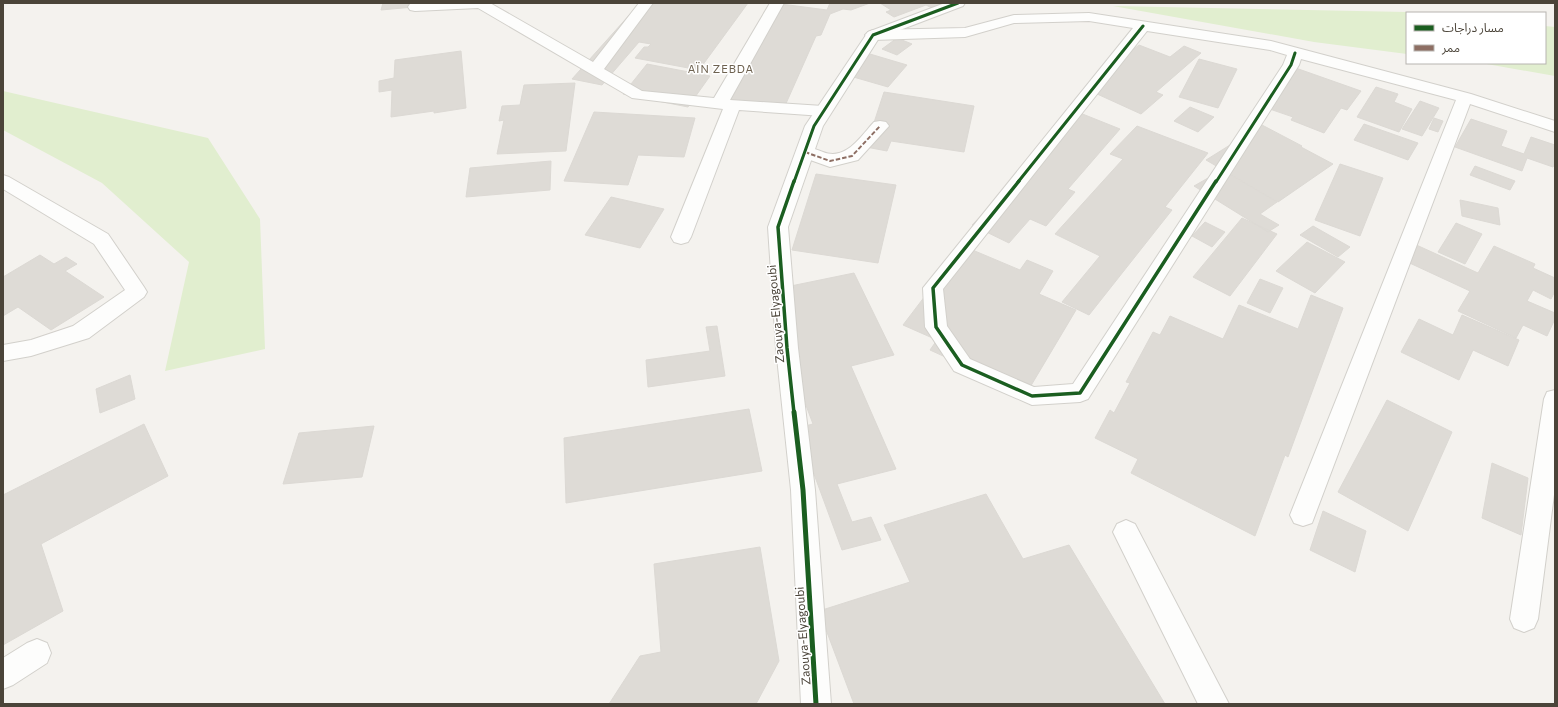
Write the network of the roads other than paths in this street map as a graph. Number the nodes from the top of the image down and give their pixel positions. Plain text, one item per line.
1 (646, 3) edge
2 (777, 3) edge
3 (958, 3) edge
4 (415, 7) dead end
5 (1143, 26) junction
6 (873, 35) junction
7 (1294, 52) junction
8 (595, 70) junction
9 (1465, 97) junction
10 (726, 105) junction
11 (823, 111) junction
12 (880, 126) dead end
13 (1555, 127) edge
14 (805, 152) junction
15 (3, 181) edge
16 (681, 236) dead end
17 (3, 353) edge
18 (1555, 399) edge
19 (1304, 515) dead end
20 (1126, 532) dead end
21 (1524, 619) dead end
22 (37, 653) dead end
23 (3, 675) edge
24 (816, 704) edge
25 (1214, 704) edge

1 - 8 street
2 - 10 street
3 - 6 street
4 - 8 street
5 - 6 street
5 - 7 street
5 - 7 street
6 - 11 street, Zaouya-Elyagoubi
7 - 9 street
8 - 10 street
9 - 13 street
9 - 19 street
10 - 11 street
10 - 16 street
11 - 14 street, Zaouya-Elyagoubi
12 - 14 street
14 - 24 street, Zaouya-Elyagoubi
15 - 17 street
18 - 21 street
20 - 25 street
22 - 23 street

